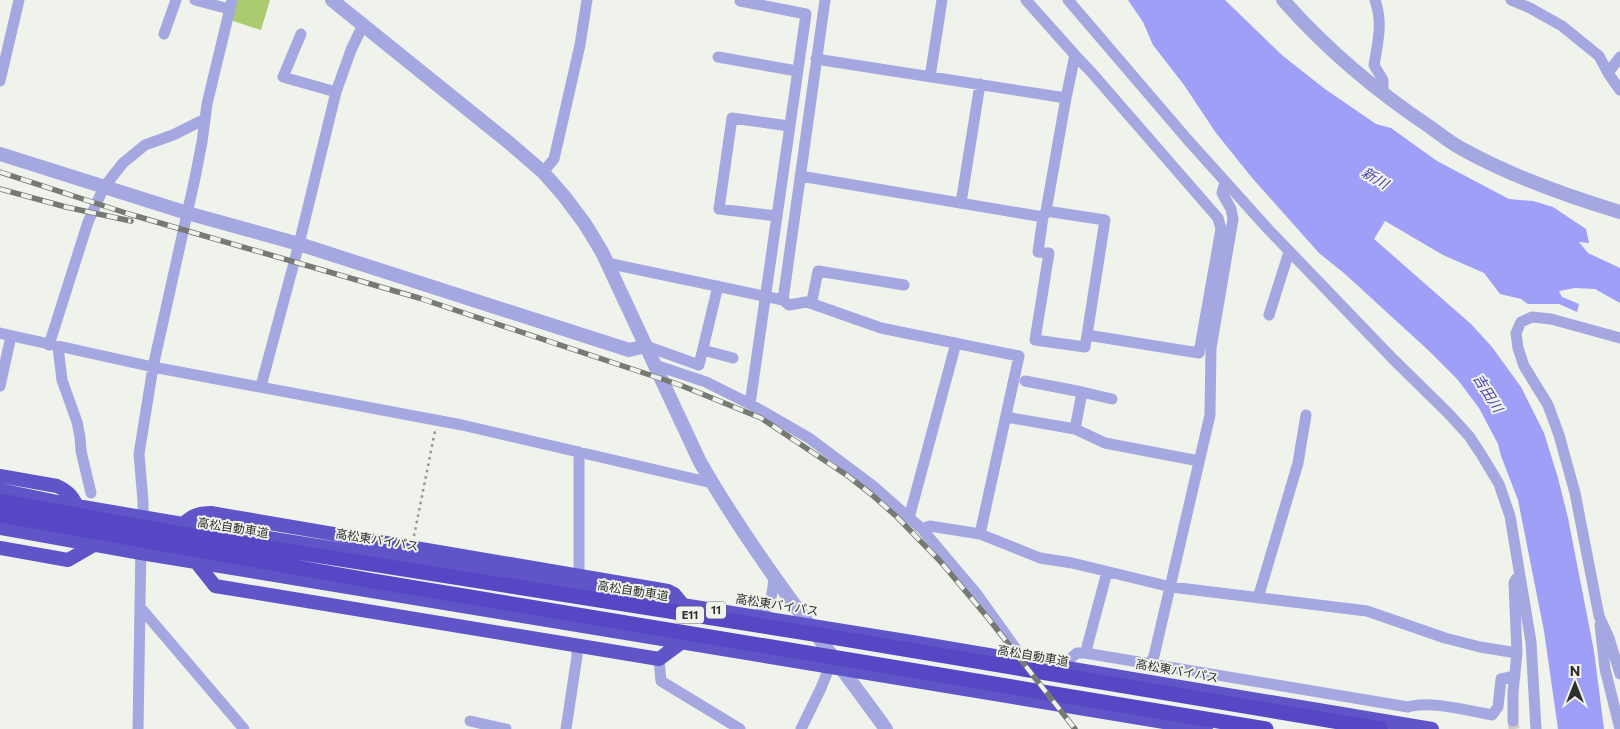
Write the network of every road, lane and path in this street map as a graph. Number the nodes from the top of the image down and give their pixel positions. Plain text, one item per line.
1 (19, 0) edge
2 (176, 0) edge
3 (195, 0) edge
4 (332, 0) edge
5 (587, 0) edge
6 (825, 0) edge
7 (942, 0) edge
8 (1026, 0) edge
9 (1068, 0) edge
10 (1284, 0) edge
11 (1376, 0) edge
12 (1511, 0) edge
13 (740, 2) dead end
14 (230, 4) edge
15 (363, 25) junction
16 (164, 34) dead end
17 (300, 34) dead end
18 (1075, 55) junction
19 (718, 57) dead end
20 (1620, 57) edge
21 (816, 59) junction
22 (797, 71) junction
23 (1608, 73) junction
24 (930, 76) junction
25 (0, 81) edge
26 (980, 84) junction
27 (1620, 90) edge
28 (336, 92) junction
29 (1383, 94) junction
30 (1066, 98) junction
31 (206, 119) junction
32 (789, 126) junction
33 (0, 154) edge
34 (543, 172) junction
35 (800, 176) junction
36 (1226, 182) junction
37 (104, 186) junction
38 (961, 204) junction
39 (187, 212) junction
40 (1620, 212) edge
41 (1044, 214) junction
42 (776, 216) junction
43 (299, 244) junction
44 (1289, 252) junction
45 (607, 263) junction
46 (904, 285) dead end
47 (718, 286) junction
48 (765, 296) junction
49 (783, 300) junction
50 (807, 302) junction
51 (1269, 315) dead end
52 (6, 334) edge
53 (1087, 335) junction
54 (1620, 338) edge
55 (956, 343) junction
56 (53, 346) junction
57 (646, 346) junction
58 (703, 350) junction
59 (733, 358) dead end
60 (655, 365) junction
61 (153, 366) junction
62 (1025, 381) dead end
63 (0, 386) edge
64 (261, 386) junction
65 (1082, 392) junction
66 (1112, 399) dead end
67 (750, 404) junction
68 (1306, 415) dead end
69 (1006, 417) junction
70 (437, 420) junction
71 (1075, 429) junction
72 (579, 452) junction
73 (1199, 461) junction
74 (0, 476) edge
75 (712, 483) junction
76 (0, 490) edge
77 (91, 493) dead end
78 (0, 501) edge
79 (77, 506) junction
80 (0, 516) edge
81 (143, 517) junction
82 (909, 518) junction
83 (183, 524) junction
84 (0, 528) edge
85 (922, 529) junction
86 (980, 534) junction
87 (414, 538) dead end
88 (94, 545) junction
89 (0, 548) edge
90 (141, 553) junction
91 (196, 562) junction
92 (1107, 572) junction
93 (1518, 573) junction
94 (774, 575) junction
95 (580, 576) junction
96 (1171, 587) junction
97 (1258, 598) junction
98 (442, 603) junction
99 (683, 605) junction
100 (140, 607) junction
101 (753, 616) junction
102 (1599, 616) junction
103 (438, 623) junction
104 (811, 625) junction
105 (682, 642) junction
106 (577, 645) junction
107 (1087, 647) dead end
108 (1517, 652) junction
109 (659, 659) junction
110 (1024, 660) junction
111 (1617, 660) edge
112 (1150, 664) junction
113 (1061, 666) junction
114 (836, 667) junction
115 (1620, 674) edge
116 (1515, 676) junction
117 (1408, 707) junction
118 (470, 721) dead end
119 (1513, 722) tunnel mouth
120 (1404, 724) junction
121 (138, 729) edge
122 (244, 729) edge
123 (506, 729) edge
124 (566, 729) edge
125 (740, 729) edge
126 (801, 729) edge
127 (886, 729) edge
128 (1206, 729) edge
129 (1266, 729) edge
130 (1380, 729) edge
131 (1432, 729) edge
132 (1536, 729) edge
133 (1620, 729) edge

1 - 25 street
2 - 16 street
3 - 14 street
4 - 15 street
5 - 34 street
6 - 21 street
7 - 24 street
8 - 18 street
9 - 36 street
10 - 29 street
11 - 29 street
12 - 23 street
13 - 22 street
14 - 31 street
15 - 28 street
15 - 34 street
17 - 28 street
18 - 30 street
18 - 53 street
19 - 22 street
20 - 23 street
21 - 24 street
21 - 35 street
22 - 32 street
23 - 27 street
24 - 26 street
26 - 30 street
26 - 38 street
28 - 43 street
29 - 40 street
30 - 41 street
31 - 37 street
31 - 39 street
32 - 42 street
32 - 42 street
33 - 37 street
34 - 45 street
35 - 38 street
35 - 49 street
36 - 44 street
36 - 73 street
37 - 39 street
37 - 56 street
38 - 41 street
39 - 43 street
39 - 61 street
41 - 53 street
41 - 53 street
42 - 48 street
43 - 57 street
43 - 64 street
44 - 51 street
44 - 93 street
45 - 47 street
45 - 57 street
46 - 50 street
47 - 48 street
47 - 58 street
48 - 49 street
48 - 67 street
49 - 50 street
50 - 55 street
52 - 56 street
52 - 63 street
54 - 102 street
55 - 69 street
55 - 82 street
56 - 61 street
56 - 77 street
57 - 58 street
57 - 60 street
58 - 59 street
60 - 67 street
60 - 75 street
61 - 64 street
61 - 81 street
62 - 65 street
64 - 70 street
65 - 66 street
65 - 71 street
67 - 82 street
68 - 97 street
69 - 71 street
69 - 86 street
70 - 72 street
70 - 87 path
71 - 73 street
72 - 75 street
72 - 95 street
73 - 96 street
74 - 79 highway
75 - 94 street
76 - 79 highway, 高松東バイパス / 11
78 - 130 highway, 高松自動車道 / E11
79 - 81 highway, 高松東バイパス / 11
80 - 129 highway, E11
81 - 83 highway, 高松東バイパス / 11
81 - 90 street
82 - 85 street
83 - 95 highway
83 - 99 highway, 高松東バイパス / 11
84 - 88 highway
85 - 86 street
85 - 110 street
86 - 92 street
88 - 89 highway
88 - 90 highway
90 - 91 highway
90 - 100 street
91 - 98 highway
91 - 103 highway
92 - 96 street
92 - 107 street
93 - 108 street
93 - 132 street
94 - 101 street
94 - 104 street
95 - 99 highway
96 - 97 street
96 - 112 street
97 - 108 street
98 - 103 highway
98 - 105 highway
99 - 101 highway, 高松東バイパス / 11
100 - 121 street
100 - 122 street
101 - 104 highway, 高松東バイパス / 11
102 - 111 street
102 - 133 street
103 - 106 highway
104 - 110 highway, 高松東バイパス / 11
104 - 114 street
105 - 109 highway
105 - 114 highway
106 - 109 highway
106 - 124 street
108 - 116 street
109 - 125 street
110 - 113 highway, 高松東バイパス / 11
111 - 115 street
112 - 113 street
112 - 117 street
113 - 120 highway, 高松東バイパス / 11
114 - 126 street
114 - 127 street
114 - 128 highway
116 - 117 street
116 - 119 street
117 - 120 street
118 - 123 street
120 - 131 highway, 高松東バイパス / 11

